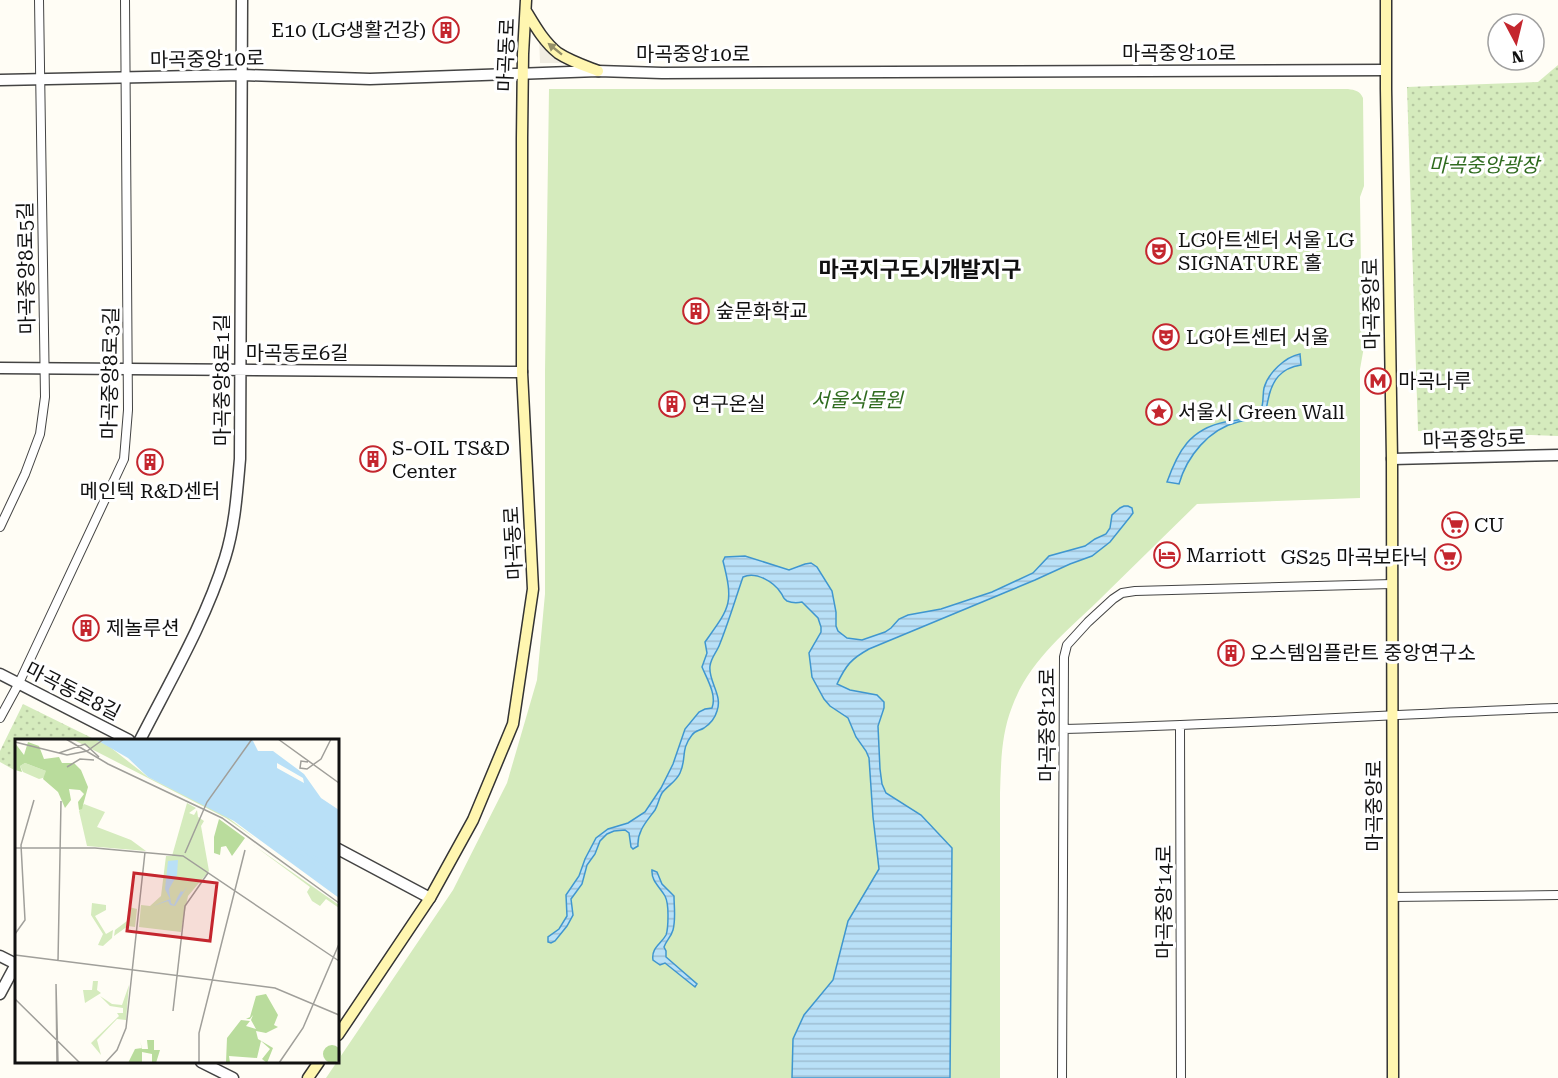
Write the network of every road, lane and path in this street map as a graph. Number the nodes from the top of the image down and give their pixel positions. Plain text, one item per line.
1 (39, 0) edge
2 (125, 0) edge
3 (242, 0) edge
4 (1386, 0) edge
5 (526, 5) edge
6 (1386, 70) junction
7 (598, 71) junction
8 (243, 75) junction
9 (523, 75) junction
10 (126, 78) junction
11 (0, 80) edge
12 (40, 80) junction
13 (0, 368) edge
14 (44, 369) junction
15 (128, 369) junction
16 (240, 370) junction
17 (522, 372) junction
18 (1558, 455) edge
19 (1392, 459) junction
20 (0, 527) edge
21 (1392, 584) junction
22 (0, 675) edge
23 (19, 683) junction
24 (1558, 708) edge
25 (1392, 714) junction
26 (0, 718) edge
27 (1180, 726) junction
28 (1064, 729) junction
29 (125, 739) edge
30 (141, 739) edge
31 (339, 850) edge
32 (1558, 895) edge
33 (1392, 897) junction
34 (430, 898) junction
35 (0, 956) edge
36 (15, 964) edge
37 (15, 966) edge
38 (0, 994) edge
39 (339, 1034) edge
40 (203, 1063) edge
41 (318, 1063) edge
42 (233, 1078) edge
43 (308, 1078) edge
44 (1062, 1078) edge
45 (1181, 1078) edge
46 (1393, 1078) edge

1 - 12 street, 마곡중앙8로5길
2 - 10 street, 마곡중앙8로3길
3 - 8 street, 마곡중앙8로1길
4 - 6 main road, 마곡중앙로
7 -> 5 main road
5 - 9 main road, 마곡동로
6 - 7 street, 마곡중앙10로
6 - 19 main road, 마곡중앙로
7 - 9 street, 마곡중앙10로
8 - 9 street, 마곡중앙10로
8 - 10 street, 마곡중앙10로
8 - 16 street, 마곡중앙8로1길
9 - 17 main road, 마곡동로
10 - 12 street, 마곡중앙10로
10 - 15 street, 마곡중앙8로3길
11 - 12 street, 마곡중앙10로
12 - 14 street, 마곡중앙8로5길
13 - 14 street, 마곡동로6길
14 - 15 street, 마곡동로6길
14 - 20 street, 마곡중앙8로5길
15 - 16 street, 마곡동로6길
15 - 23 street, 마곡중앙8로3길
16 - 17 street, 마곡동로6길
16 - 30 street, 마곡중앙8로1길
17 - 34 main road, 마곡동로
18 - 19 street, 마곡중앙5로
19 - 21 main road, 마곡중앙로
21 - 25 main road, 마곡중앙로
21 - 28 street, 마곡중앙12로
22 - 23 street, 마곡동로8길
23 - 26 street, 마곡중앙8로3길
23 - 29 street, 마곡동로8길
24 - 25 street
25 - 27 street
25 - 33 main road, 마곡중앙로
27 - 28 street
27 - 45 street, 마곡중앙14로
28 - 44 street, 마곡중앙12로
31 - 34 street
32 - 33 street
33 - 46 main road, 마곡중앙로
34 - 39 main road, 마곡동로
35 - 36 street
37 - 38 street
40 - 42 street
41 - 43 main road

